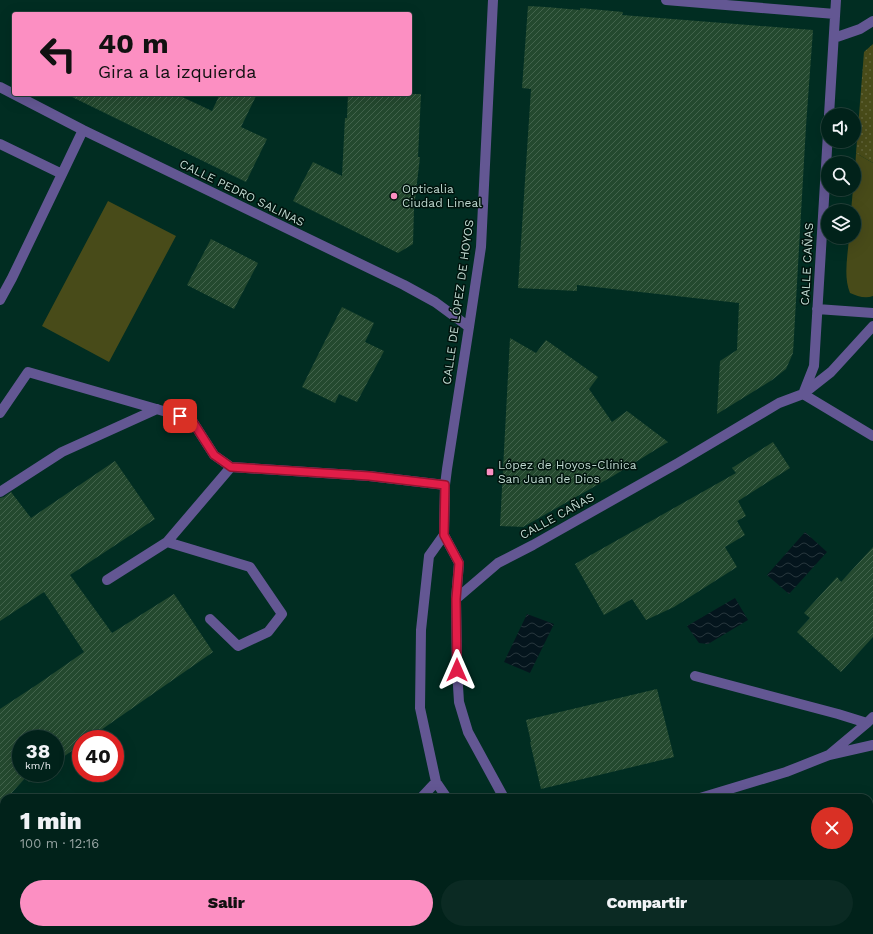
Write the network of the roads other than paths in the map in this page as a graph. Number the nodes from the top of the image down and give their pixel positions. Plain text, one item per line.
1 (493, 0) edge
2 (666, 0) edge
3 (836, 0) edge
4 (835, 14) junction
5 (873, 21) edge
6 (834, 38) junction
7 (0, 87) edge
8 (12, 93) edge
9 (18, 96) edge
10 (829, 108) edge
11 (84, 130) junction
12 (0, 144) edge
13 (827, 148) edge
14 (62, 174) junction
15 (0, 300) edge
16 (817, 309) junction
17 (873, 313) edge
18 (873, 326) edge
19 (469, 327) junction
20 (803, 394) junction
21 (157, 409) junction
22 (0, 413) edge
23 (873, 436) edge
24 (231, 467) junction
25 (445, 485) junction
26 (0, 492) edge
27 (444, 535) junction
28 (167, 542) junction
29 (107, 580) dead end
30 (456, 599) junction
31 (210, 619) dead end
32 (695, 676) dead end
33 (870, 720) edge
34 (873, 745) edge
35 (829, 755) junction
36 (436, 782) junction
37 (424, 794) edge
38 (444, 794) edge
39 (502, 794) edge
40 (713, 794) edge

1 - 19 street, CALLE DE LÓPEZ DE HOYOS
2 - 4 street
3 - 4 street
4 - 6 street
5 - 6 street
6 - 10 street
7 - 8 street, CALLE PEDRO SALINAS
9 - 11 street, CALLE PEDRO SALINAS
11 - 14 street
11 - 19 street, CALLE PEDRO SALINAS
12 - 14 street
13 - 16 street, CALLE CAÑAS
14 - 15 street
16 - 17 street
16 - 20 street, CALLE CAÑAS
18 - 20 street, CALLE CAÑAS
19 - 25 street, CALLE DE LÓPEZ DE HOYOS
20 - 23 street
20 - 30 street, CALLE CAÑAS
21 - 22 street
21 - 24 street
21 - 26 street
24 - 25 street
24 - 28 street
25 - 27 street, CALLE DE LÓPEZ DE HOYOS
27 - 30 street, CALLE DE LÓPEZ DE HOYOS
27 - 36 street
28 - 29 street
28 - 31 street
30 - 39 street, CALLE DE LÓPEZ DE HOYOS
32 - 33 street
33 - 35 street
34 - 35 street
35 - 40 street
36 - 37 street
36 - 38 street

